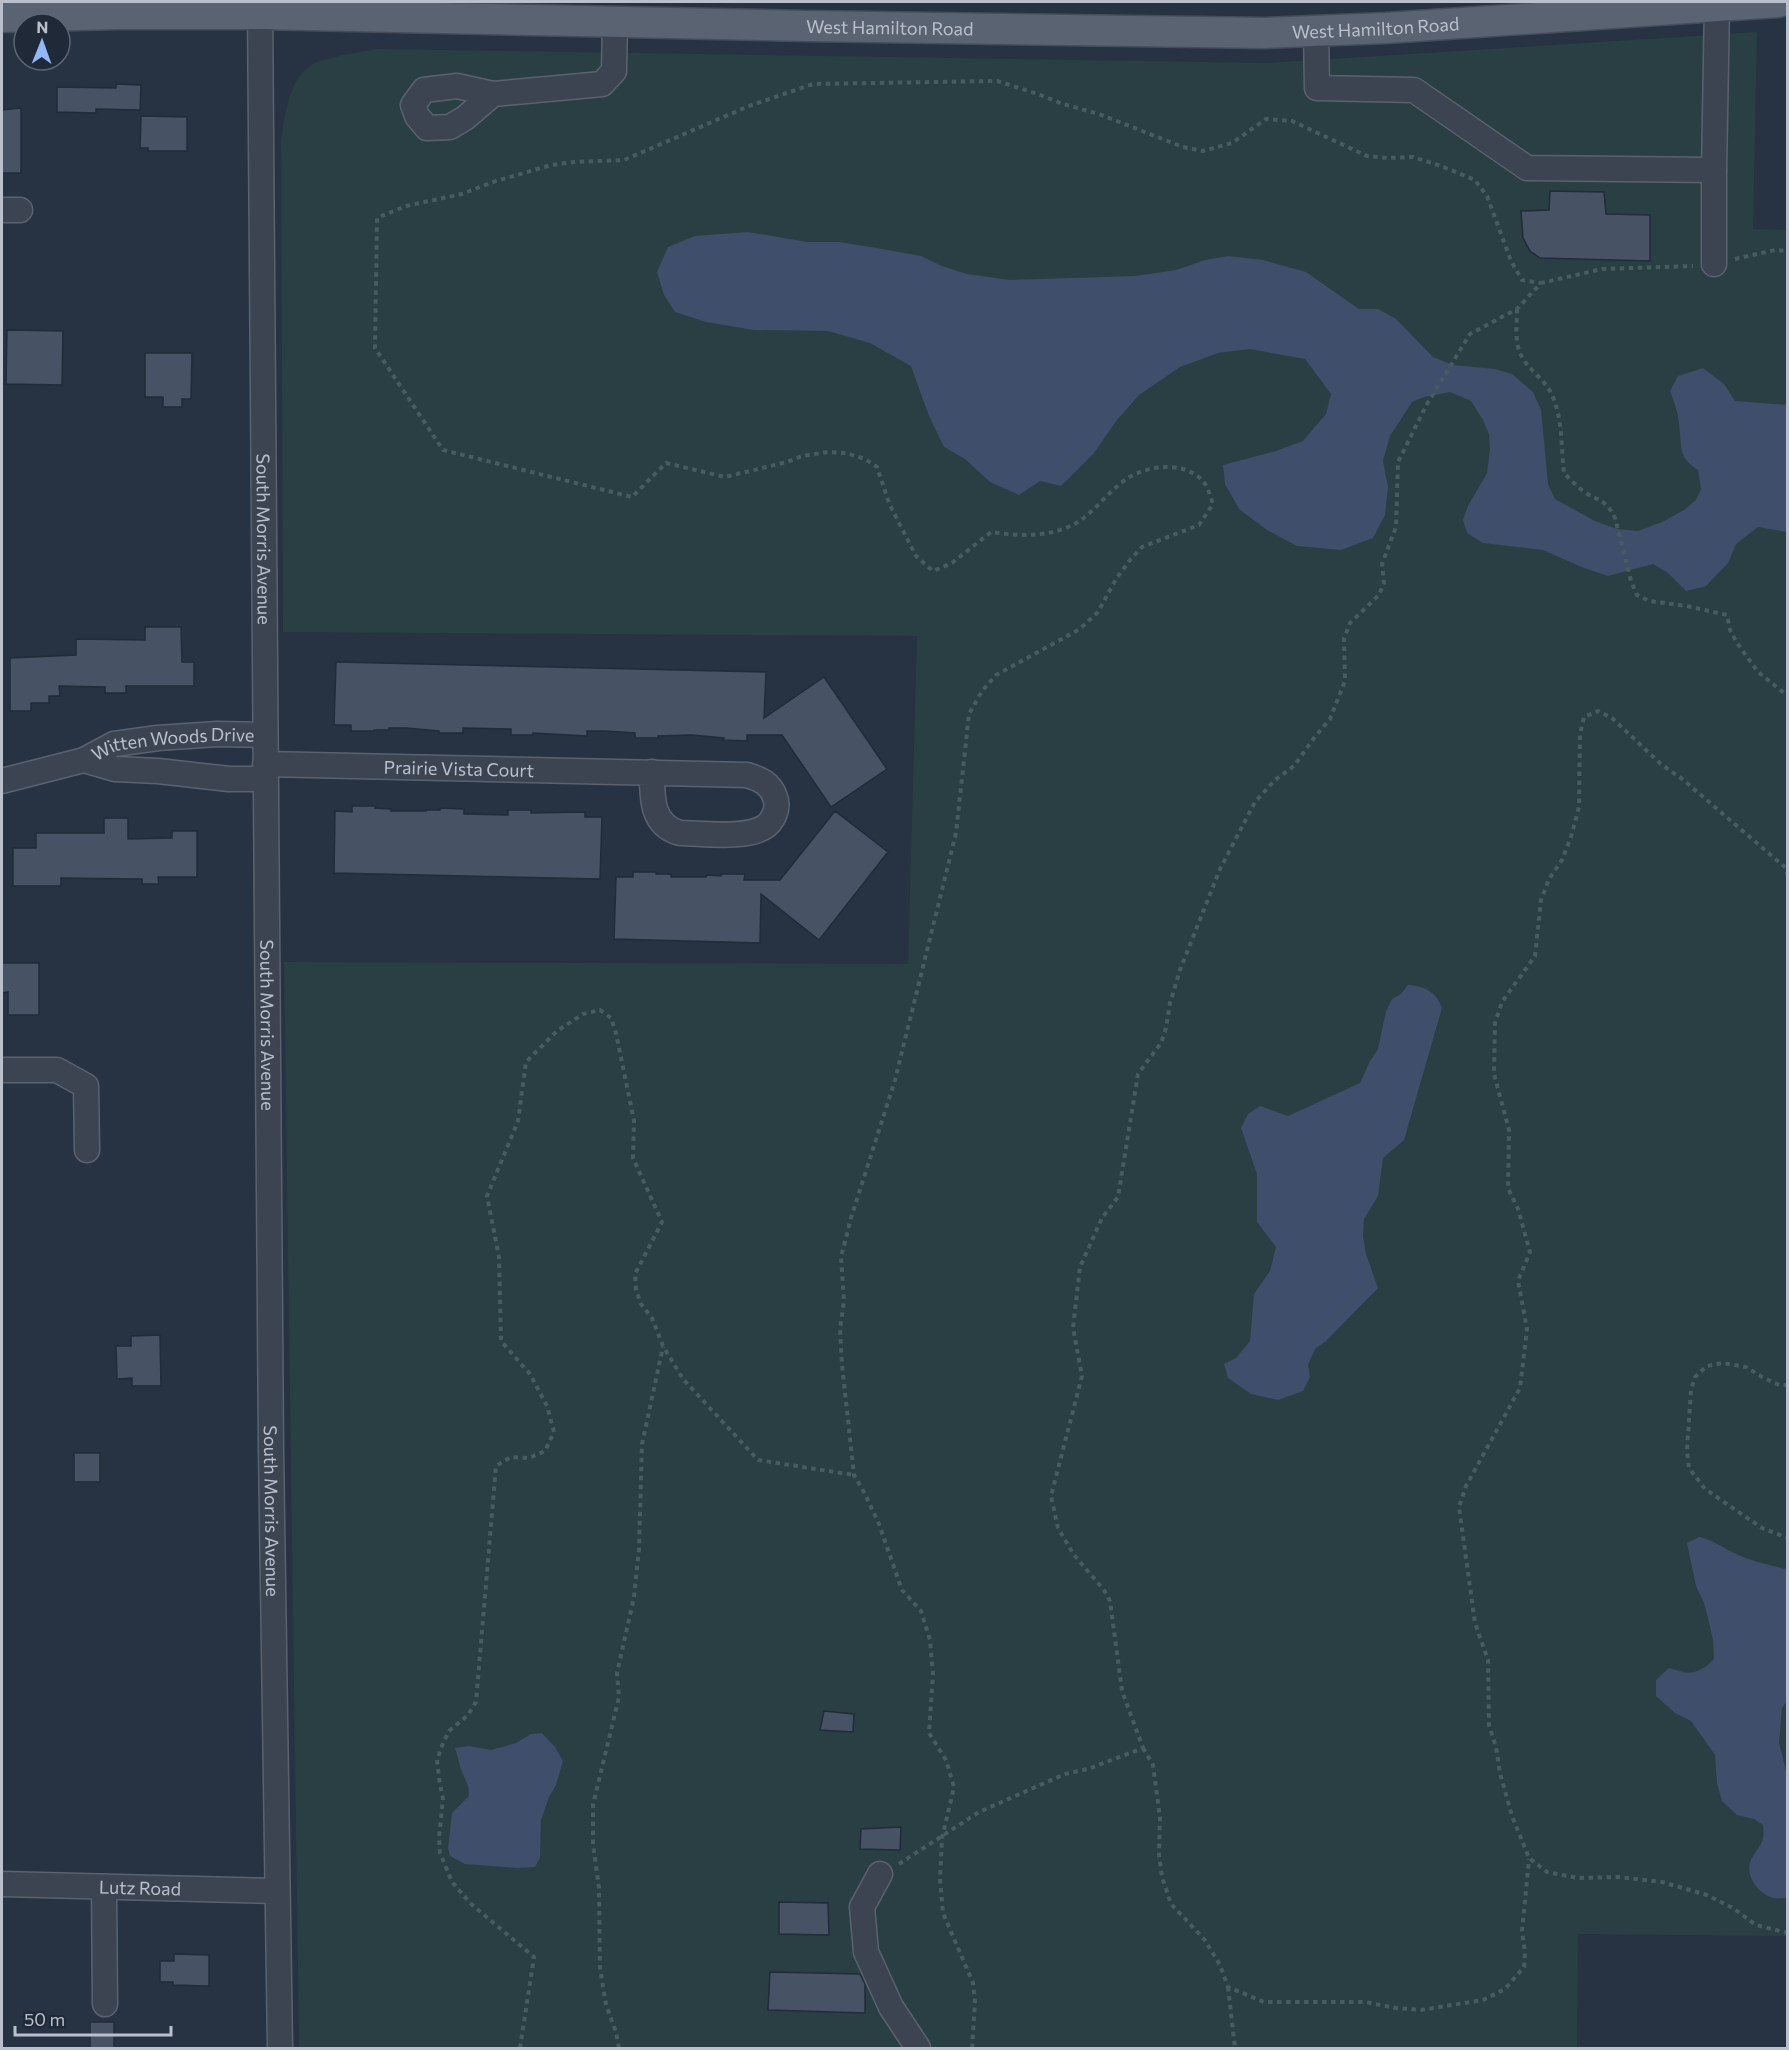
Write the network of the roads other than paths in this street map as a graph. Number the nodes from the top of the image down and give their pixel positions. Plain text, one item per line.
1 (1778, 2) edge
2 (1717, 5) junction
3 (260, 8) edge
4 (1553, 9) edge
5 (2, 17) edge
6 (615, 21) junction
7 (1316, 31) junction
8 (493, 94) dead end
9 (1714, 170) junction
10 (1713, 264) road end
11 (265, 735) junction
12 (84, 760) junction
13 (265, 771) junction
14 (652, 772) junction
15 (2, 781) edge
16 (2, 1070) edge
17 (87, 1150) dead end
18 (880, 1874) road end
19 (2, 1884) edge
20 (104, 1887) junction
21 (277, 1891) junction
22 (105, 2004) dead end
23 (280, 2049) edge
24 (918, 2049) edge

1 - 2 main road, West Hamilton Road
2 - 4 main road, West Hamilton Road
2 - 9 street
3 - 5 main road, West Hamilton Road
3 - 6 main road, West Hamilton Road
3 - 11 street, South Morris Avenue
4 - 7 main road, West Hamilton Road
6 - 7 main road, West Hamilton Road
6 - 8 street
7 - 9 street
9 - 10 street
11 - 12 street, Witten Woods Drive
11 - 13 street, South Morris Avenue
12 - 13 street, Witten Woods Drive
12 - 15 street, Witten Woods Drive
13 - 14 street, Prairie Vista Court
13 - 21 street, South Morris Avenue
14 - 14 street, Prairie Vista Court
16 - 17 street
18 - 24 street
19 - 20 street, Lutz Road
20 - 21 street, Lutz Road
20 - 22 street
21 - 23 street, South Morris Avenue

